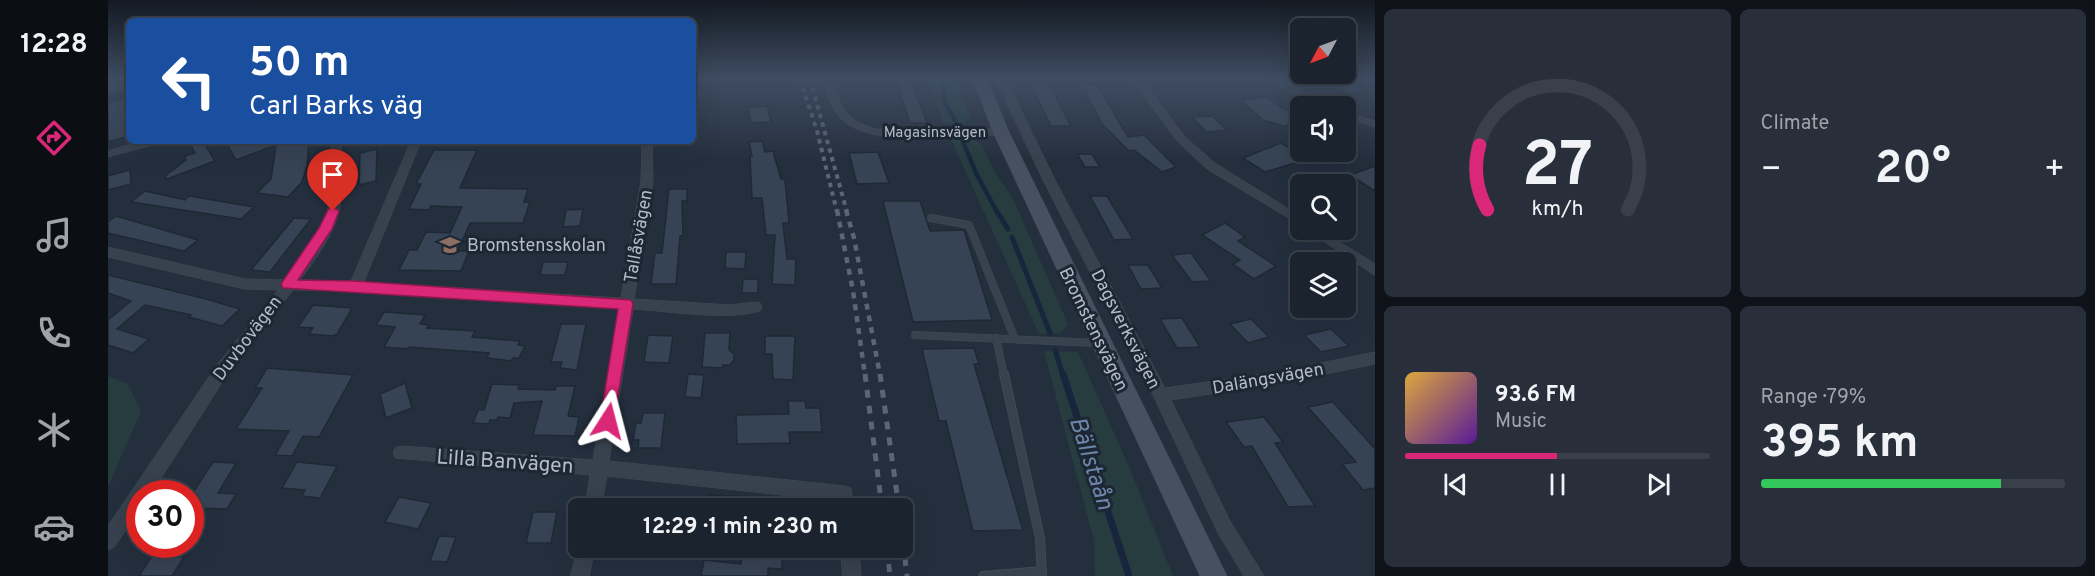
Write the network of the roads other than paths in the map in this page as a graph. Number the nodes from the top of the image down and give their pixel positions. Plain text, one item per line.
1 (837, 106) edge
2 (991, 106) edge
3 (1014, 106) edge
4 (1157, 106) edge
5 (1356, 118) edge
6 (1375, 124) edge
7 (1001, 132) junction
8 (145, 144) edge
9 (336, 144) edge
10 (415, 144) edge
11 (647, 144) edge
12 (108, 154) edge
13 (1290, 216) edge
14 (932, 218) dead end
15 (1328, 240) edge
16 (108, 252) edge
17 (1375, 270) edge
18 (288, 284) junction
19 (355, 286) junction
20 (626, 304) junction
21 (755, 307) dead end
22 (915, 335) dead end
23 (996, 338) junction
24 (1015, 339) junction
25 (1100, 343) junction
26 (1375, 358) edge
27 (1161, 395) junction
28 (401, 453) dead end
29 (600, 468) junction
30 (149, 480) edge
31 (595, 498) edge
32 (845, 498) edge
33 (126, 515) edge
34 (108, 541) edge
35 (584, 558) edge
36 (850, 558) edge
37 (1042, 574) edge
38 (580, 576) edge
39 (852, 576) edge
40 (983, 576) edge
41 (1214, 576) edge
42 (1255, 576) edge

1 - 7 street, Magasinsvägen
2 - 7 street, Bromstensvägen
3 - 27 street, Dagsverksvägen
4 - 13 street
5 - 6 street
7 - 25 street, Bromstensvägen
8 - 12 street
9 - 18 street, Duvbovägen
10 - 19 street
11 - 20 street, Tallåsvägen
14 - 24 lane
15 - 17 street
16 - 18 street
18 - 19 street
18 - 30 street, Duvbovägen
19 - 20 street
20 - 21 street
20 - 29 street, Tallåsvägen
22 - 23 lane
23 - 24 lane
23 - 37 lane
24 - 25 lane
25 - 41 street, Bromstensvägen
26 - 27 street, Dalängsvägen
27 - 42 street, Dagsverksvägen
28 - 29 street, Lilla Banvägen
29 - 31 street, Tallåsvägen
29 - 32 street, Lilla Banvägen
33 - 34 street, Duvbovägen
35 - 38 street
36 - 39 street
37 - 40 lane

